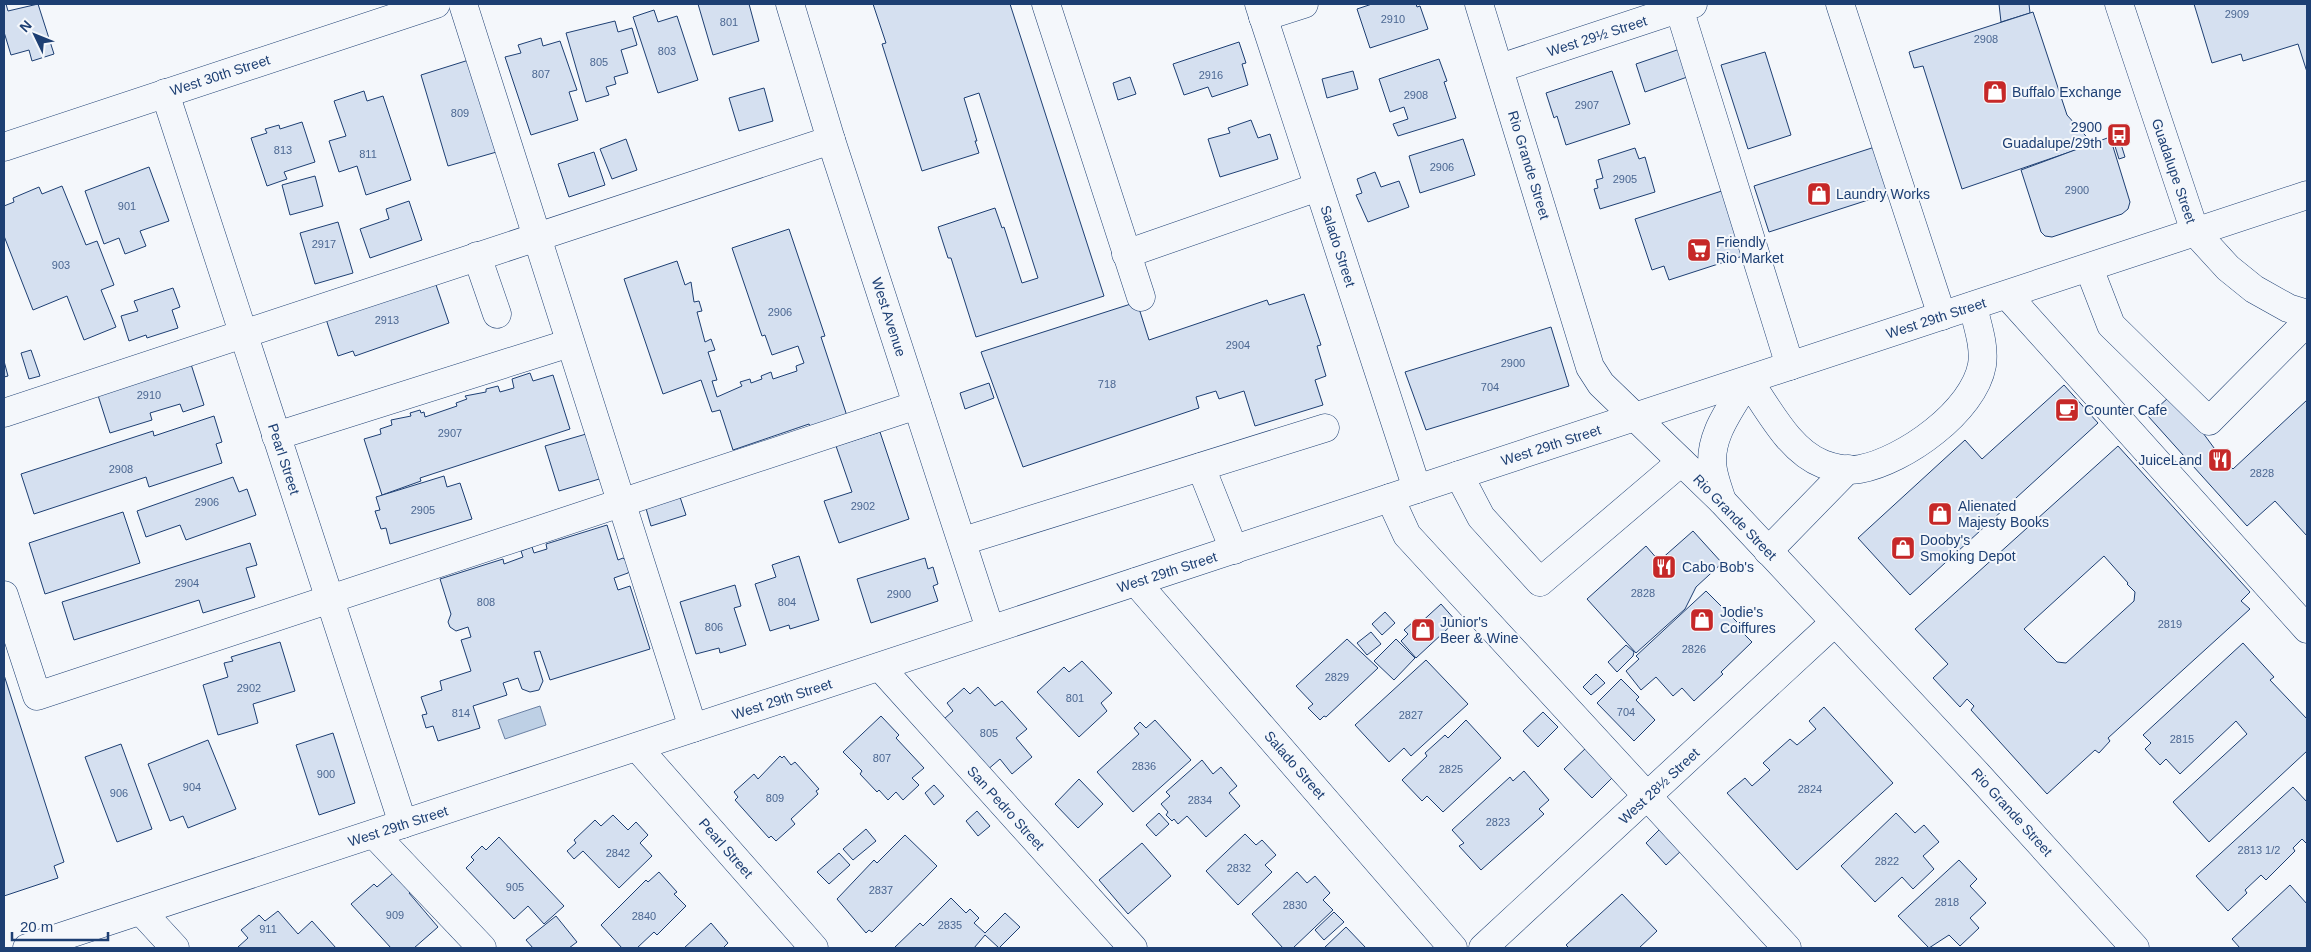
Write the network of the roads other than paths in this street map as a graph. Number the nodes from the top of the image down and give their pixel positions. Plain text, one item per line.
1 (436, 4) edge
2 (463, 4) edge
3 (790, 4) edge
4 (1046, 4) edge
5 (1304, 4) edge
6 (1479, 4) edge
7 (1840, 4) edge
8 (2119, 4) edge
9 (1686, 6) edge
10 (1261, 10) edge
11 (1500, 68) junction
12 (165, 93) junction
13 (832, 140) junction
14 (4, 147) edge
15 (1318, 187) junction
16 (2307, 195) edge
17 (2195, 232) junction
18 (537, 236) junction
19 (1126, 254) junction
20 (477, 256) junction
21 (2089, 268) junction
22 (2007, 294) junction
23 (1141, 297) dead end
24 (1972, 306) junction
25 (497, 314) dead end
26 (2307, 314) edge
27 (1942, 316) junction
28 (2307, 322) edge
29 (243, 334) junction
30 (570, 343) junction
31 (1790, 366) junction
32 (1748, 380) junction
33 (917, 405) junction
34 (4, 413) edge
35 (1633, 417) junction
36 (1325, 428) dead end
37 (276, 436) junction
38 (1681, 462) junction
39 (1201, 467) junction
40 (1848, 469) junction
41 (1459, 475) junction
42 (1417, 489) junction
43 (1390, 498) junction
44 (1722, 501) junction
45 (620, 503) junction
46 (963, 541) junction
47 (1234, 550) junction
48 (1768, 551) junction
49 (1136, 582) junction
50 (4, 595) edge
51 (330, 600) junction
52 (1834, 623) junction
53 (990, 629) junction
54 (2307, 629) edge
55 (880, 667) junction
56 (693, 728) junction
57 (637, 747) junction
58 (1648, 797) junction
59 (403, 824) junction
60 (374, 834) junction
61 (141, 911) junction
62 (27, 948) edge
63 (175, 948) edge
64 (482, 948) edge
65 (814, 948) edge
66 (1132, 948) edge
67 (1453, 948) edge
68 (1483, 948) edge
69 (1787, 948) edge
70 (2135, 948) edge

1 - 12 street, West 30th Street
2 - 18 street
3 - 13 street, West Avenue
4 - 19 street
5 - 10 street
6 - 11 street, Rio Grande Street
7 - 27 street
8 - 17 street, Guadalupe Street
9 - 11 street, West 29½ Street
9 - 31 street
10 - 15 street, Salado Street
11 - 35 street, Rio Grande Street
12 - 14 street, West 30th Street
12 - 29 street, Pearl Street
13 - 18 street
13 - 33 street, West Avenue
15 - 19 street
15 - 42 street, Salado Street
16 - 17 street, West 29th Street
17 - 21 street, West 29th Street
17 - 26 street, Guadalupe Street
18 - 20 street
18 - 30 street
19 - 23 street
20 - 25 street
20 - 29 street
21 - 22 street, West 29th Street
21 - 28 street
22 - 24 street, West 29th Street
22 - 54 street
24 - 27 street, West 29th Street
24 - 40 street
27 - 31 street, West 29th Street
29 - 34 street
29 - 37 street, Pearl Street
30 - 37 street
30 - 45 street
31 - 32 street, West 29th Street
32 - 35 street, West 29th Street
32 - 40 street
32 - 44 street
33 - 45 street
33 - 46 street, West Avenue
35 - 38 street, Rio Grande Street
35 - 41 street, West 29th Street
36 - 39 street
37 - 51 street, Pearl Street
38 - 41 street
38 - 44 street, Rio Grande Street
39 - 46 street
39 - 47 street
40 - 48 street
41 - 42 street, West 29th Street
42 - 43 street, West 29th Street
43 - 47 street, West 29th Street
43 - 58 street
44 - 48 street, Rio Grande Street
45 - 51 street
45 - 56 street
46 - 53 street, West Avenue
47 - 49 street, West 29th Street
48 - 52 street, Rio Grande Street
49 - 53 street, West 29th Street
49 - 67 street, Salado Street
50 - 51 street
51 - 59 street, Pearl Street
52 - 58 street, West 28½ Street
52 - 70 street, Rio Grande Street
53 - 55 street, West 29th Street
55 - 56 street, West 29th Street
55 - 66 street, San Pedro Street
56 - 57 street, West 29th Street
57 - 59 street, West 29th Street
57 - 65 street, Pearl Street
58 - 68 street, West 28½ Street
58 - 69 street
59 - 60 street, West 29th Street
60 - 61 street, West 29th Street
60 - 64 street
61 - 62 street, West 29th Street
61 - 63 street

